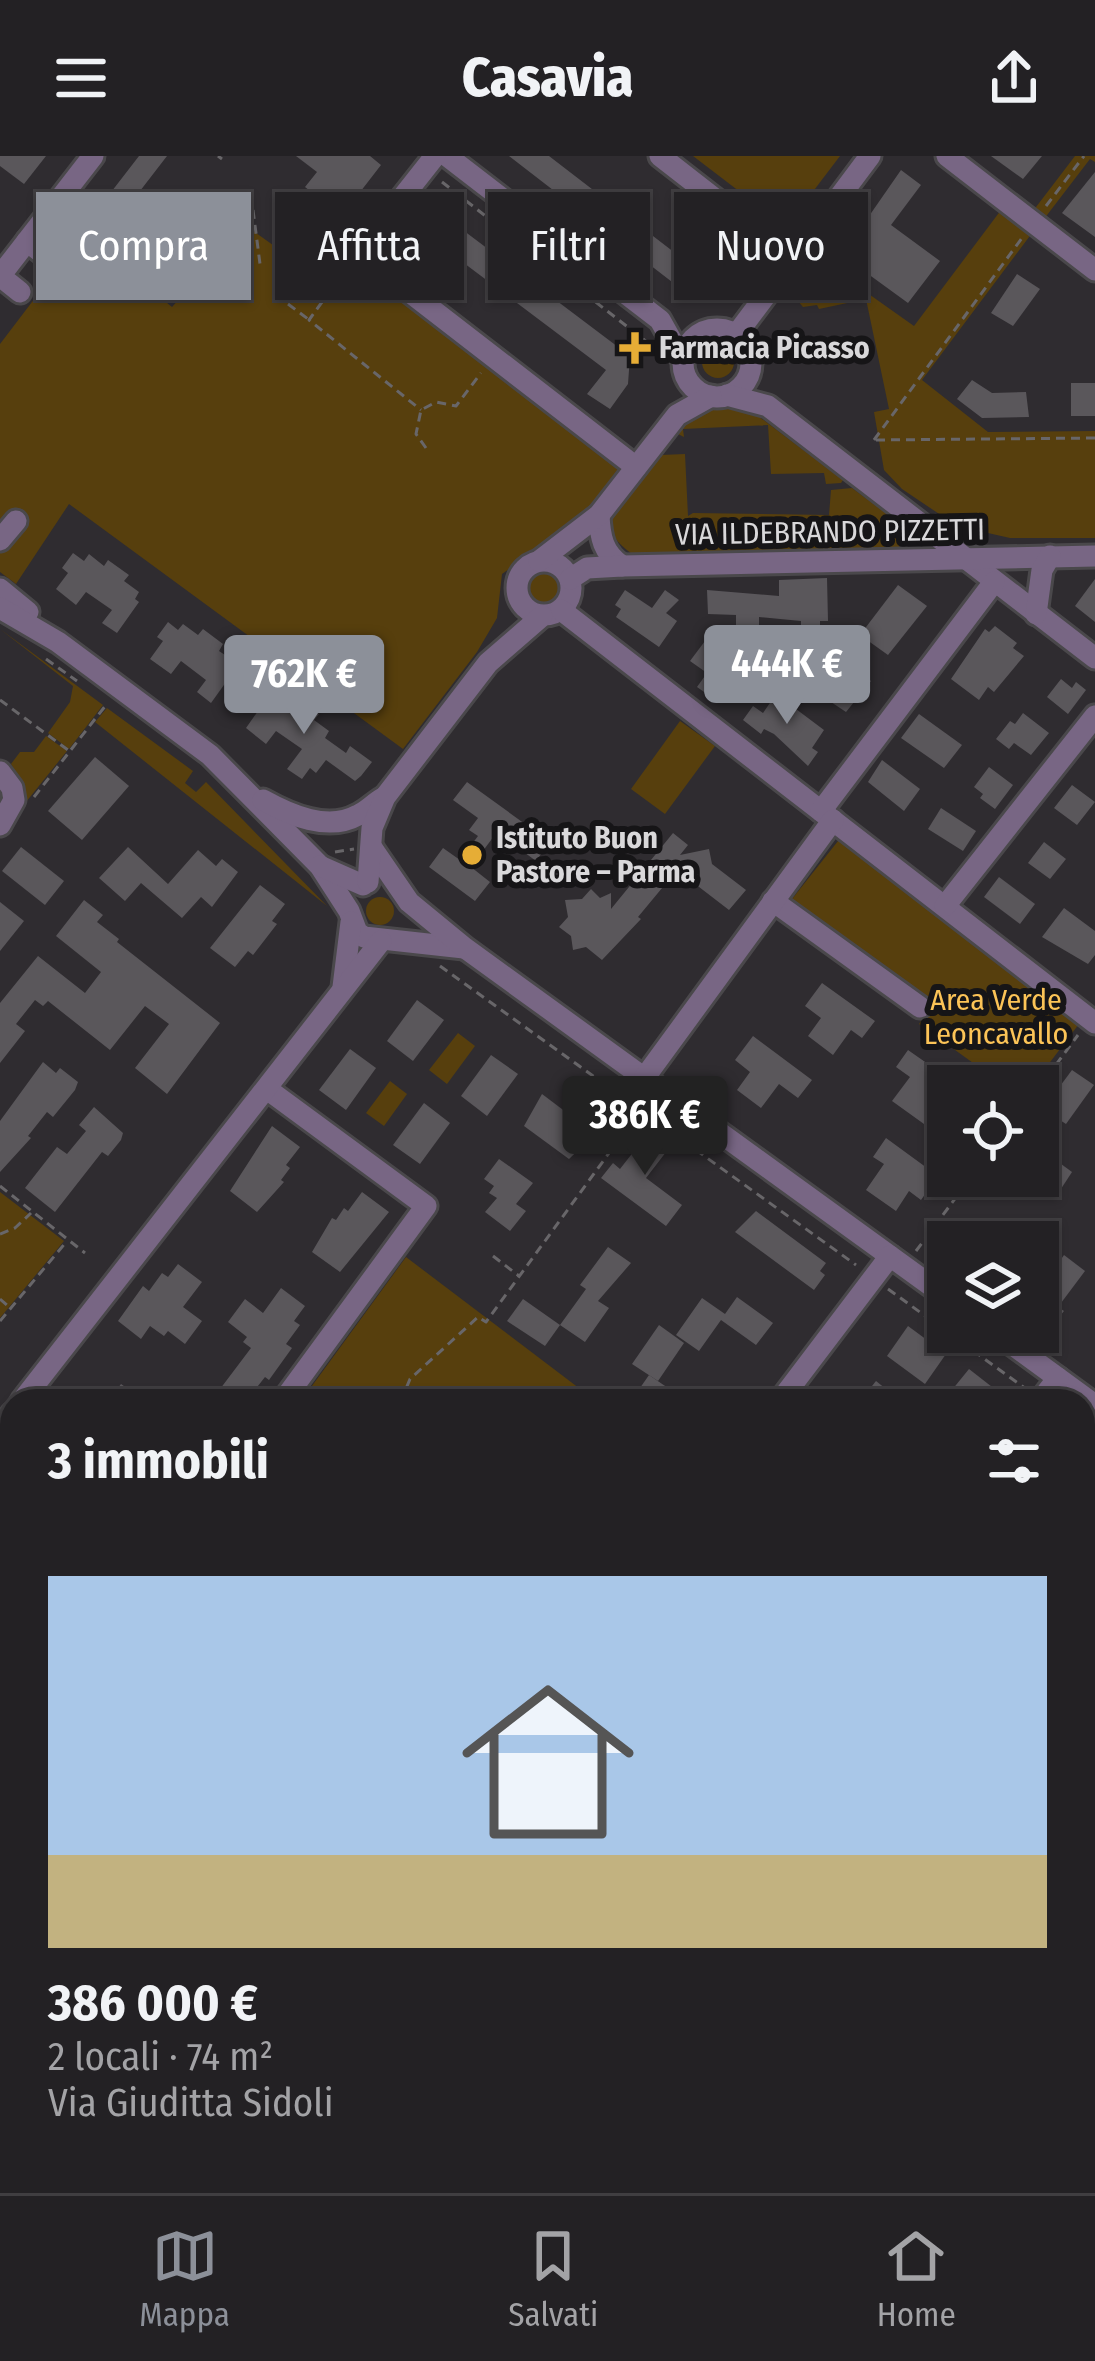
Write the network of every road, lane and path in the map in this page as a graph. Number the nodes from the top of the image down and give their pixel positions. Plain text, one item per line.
1 (93, 156) edge
2 (447, 156) edge
3 (660, 156) edge
4 (869, 156) edge
5 (946, 156) edge
6 (1084, 156) edge
7 (430, 163) edge
8 (66, 192) edge
9 (407, 192) edge
10 (706, 192) edge
11 (841, 192) edge
12 (31, 196) dead end
13 (36, 200) edge
14 (253, 209) dead end
15 (1033, 223) junction
16 (36, 230) edge
17 (27, 241) junction
18 (36, 248) edge
19 (260, 264) dead end
20 (1095, 270) edge
21 (0, 276) edge
22 (20, 292) dead end
23 (323, 300) edge
24 (420, 300) edge
25 (761, 300) edge
26 (288, 304) dead end
27 (309, 320) junction
28 (660, 320) junction
29 (707, 330) junction
30 (736, 334) junction
31 (654, 347) dead end
32 (493, 357) junction
33 (684, 369) junction
34 (751, 369) junction
35 (719, 396) junction
36 (768, 406) junction
37 (421, 410) junction
38 (677, 415) junction
39 (1095, 438) edge
40 (426, 448) dead end
41 (636, 467) junction
42 (599, 515) junction
43 (923, 527) junction
44 (1050, 556) junction
45 (1095, 556) edge
46 (965, 560) junction
47 (539, 561) junction
48 (887, 563) junction
49 (622, 566) junction
50 (569, 579) junction
51 (994, 582) junction
52 (0, 589) edge
53 (519, 600) junction
54 (0, 608) edge
55 (551, 613) junction
56 (1036, 614) junction
57 (58, 641) junction
58 (36, 651) dead end
59 (1095, 658) edge
60 (488, 663) junction
61 (89, 691) dead end
62 (0, 700) edge
63 (107, 704) dead end
64 (1095, 716) edge
65 (70, 751) junction
66 (0, 772) edge
67 (237, 781) junction
68 (387, 793) junction
69 (34, 796) dead end
70 (827, 815) junction
71 (0, 825) edge
72 (372, 848) junction
73 (320, 866) junction
74 (366, 884) junction
75 (404, 894) junction
76 (773, 902) junction
77 (944, 906) junction
78 (350, 916) junction
79 (386, 940) junction
80 (465, 948) junction
81 (433, 961) dead end
82 (342, 993) junction
83 (920, 1007) dead end
84 (1094, 1018) edge
85 (1056, 1065) edge
86 (651, 1082) junction
87 (267, 1089) junction
88 (640, 1110) junction
89 (0, 1186) edge
90 (953, 1197) edge
91 (32, 1211) junction
92 (0, 1234) edge
93 (68, 1239) junction
94 (85, 1253) dead end
95 (493, 1256) dead end
96 (897, 1261) junction
97 (519, 1276) junction
98 (880, 1283) junction
99 (927, 1283) edge
100 (0, 1299) edge
101 (10, 1309) junction
102 (0, 1321) edge
103 (1024, 1353) edge
104 (1058, 1378) junction
105 (31, 1389) edge
106 (293, 1389) edge
107 (406, 1389) edge
108 (790, 1389) edge
109 (1024, 1389) edge
110 (1049, 1389) edge
111 (1073, 1389) edge

1 - 8 street
2 - 28 street
3 - 10 street
4 - 11 street
5 - 15 street
6 - 15 path
7 - 9 street
7 - 31 path
12 - 13 street
14 - 19 path
15 - 20 street
15 - 39 path
16 - 17 street
17 - 18 street
17 - 21 street
21 - 22 street
23 - 27 path
24 - 32 street
25 - 30 street
26 - 27 path
27 - 37 path
28 - 29 street
28 - 33 street
29 - 30 street
29 - 33 street
30 - 34 street
32 - 37 path
32 - 41 street
33 - 35 street
33 - 38 street
34 - 35 street
34 - 36 street
35 - 36 street
35 - 38 street
36 - 43 street
37 - 40 path
38 - 41 street
41 - 42 street
42 - 47 street
42 - 49 street
42 - 50 street
43 - 46 street
43 - 48 street
44 - 45 street, VIA ILDEBRANDO PIZZETTI
44 - 46 street, VIA ILDEBRANDO PIZZETTI
44 - 56 street
46 - 48 street, VIA ILDEBRANDO PIZZETTI
46 - 51 street
47 - 50 street
47 - 53 street
48 - 49 street, VIA ILDEBRANDO PIZZETTI
49 - 50 street, VIA ILDEBRANDO PIZZETTI
50 - 55 street
51 - 56 street
51 - 70 street
52 - 57 street
53 - 55 street
53 - 60 street
54 - 57 street
55 - 60 street
55 - 70 street
56 - 59 street
57 - 67 street
58 - 61 path
60 - 68 street
62 - 65 path
63 - 65 path
64 - 77 street
65 - 69 path
66 - 71 street
67 - 68 street
67 - 73 street
68 - 72 street
70 - 76 street
70 - 77 street
72 - 74 street
72 - 75 street
73 - 74 street
73 - 78 street
74 - 75 street
74 - 78 street
75 - 79 street
75 - 80 street
76 - 83 street
76 - 86 street
77 - 84 street
78 - 79 street
78 - 82 street
79 - 80 street
79 - 82 street
80 - 86 street
81 - 88 path
82 - 87 street
84 - 85 path
86 - 88 path
86 - 96 street
87 - 105 street
87 - 106 street
88 - 97 path
88 - 98 path
89 - 91 path
90 - 96 path
91 - 92 path
91 - 93 path
93 - 94 path
93 - 101 path
95 - 97 path
96 - 98 street
96 - 98 path
96 - 99 street
97 - 107 path
98 - 108 street
98 - 109 path
100 - 101 path
101 - 102 path
103 - 104 street
104 - 110 street
104 - 111 street

